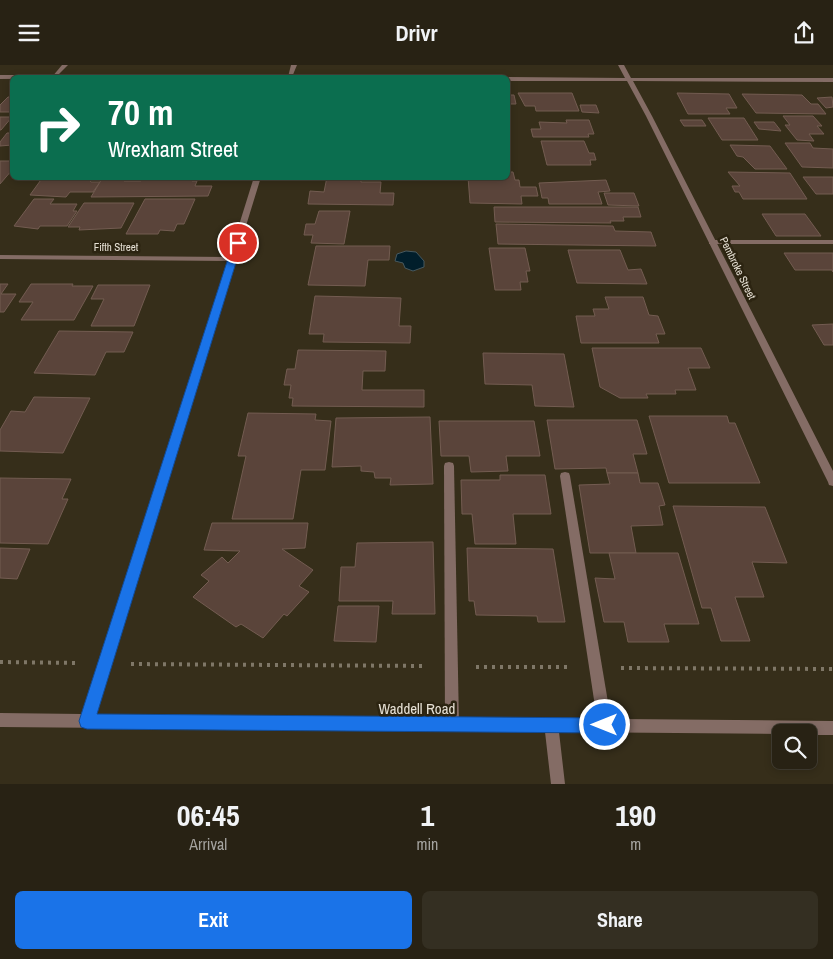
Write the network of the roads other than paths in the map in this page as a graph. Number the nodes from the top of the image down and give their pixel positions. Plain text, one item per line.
1 (65, 65) edge
2 (621, 65) edge
3 (56, 75) edge
4 (510, 79) edge
5 (628, 79) junction
6 (833, 80) edge
7 (257, 180) edge
8 (712, 242) junction
9 (833, 242) edge
10 (0, 257) edge
11 (233, 259) junction
12 (449, 466) dead end
13 (565, 476) dead end
14 (833, 482) edge
15 (0, 721) edge
16 (87, 721) junction
17 (452, 724) junction
18 (551, 725) junction
19 (605, 725) junction
20 (833, 728) edge
21 (558, 784) edge

1 - 3 street
2 - 5 street, Pembroke Street
4 - 5 street
5 - 6 street
5 - 8 street, Pembroke Street
7 - 11 street
8 - 9 street
8 - 14 street, Pembroke Street
10 - 11 street, Fifth Street
11 - 16 street
12 - 17 street
13 - 19 street
15 - 16 street, Waddell Road
16 - 17 street, Waddell Road
17 - 18 street, Waddell Road
18 - 19 street, Waddell Road
18 - 21 street
19 - 20 street, Waddell Road

